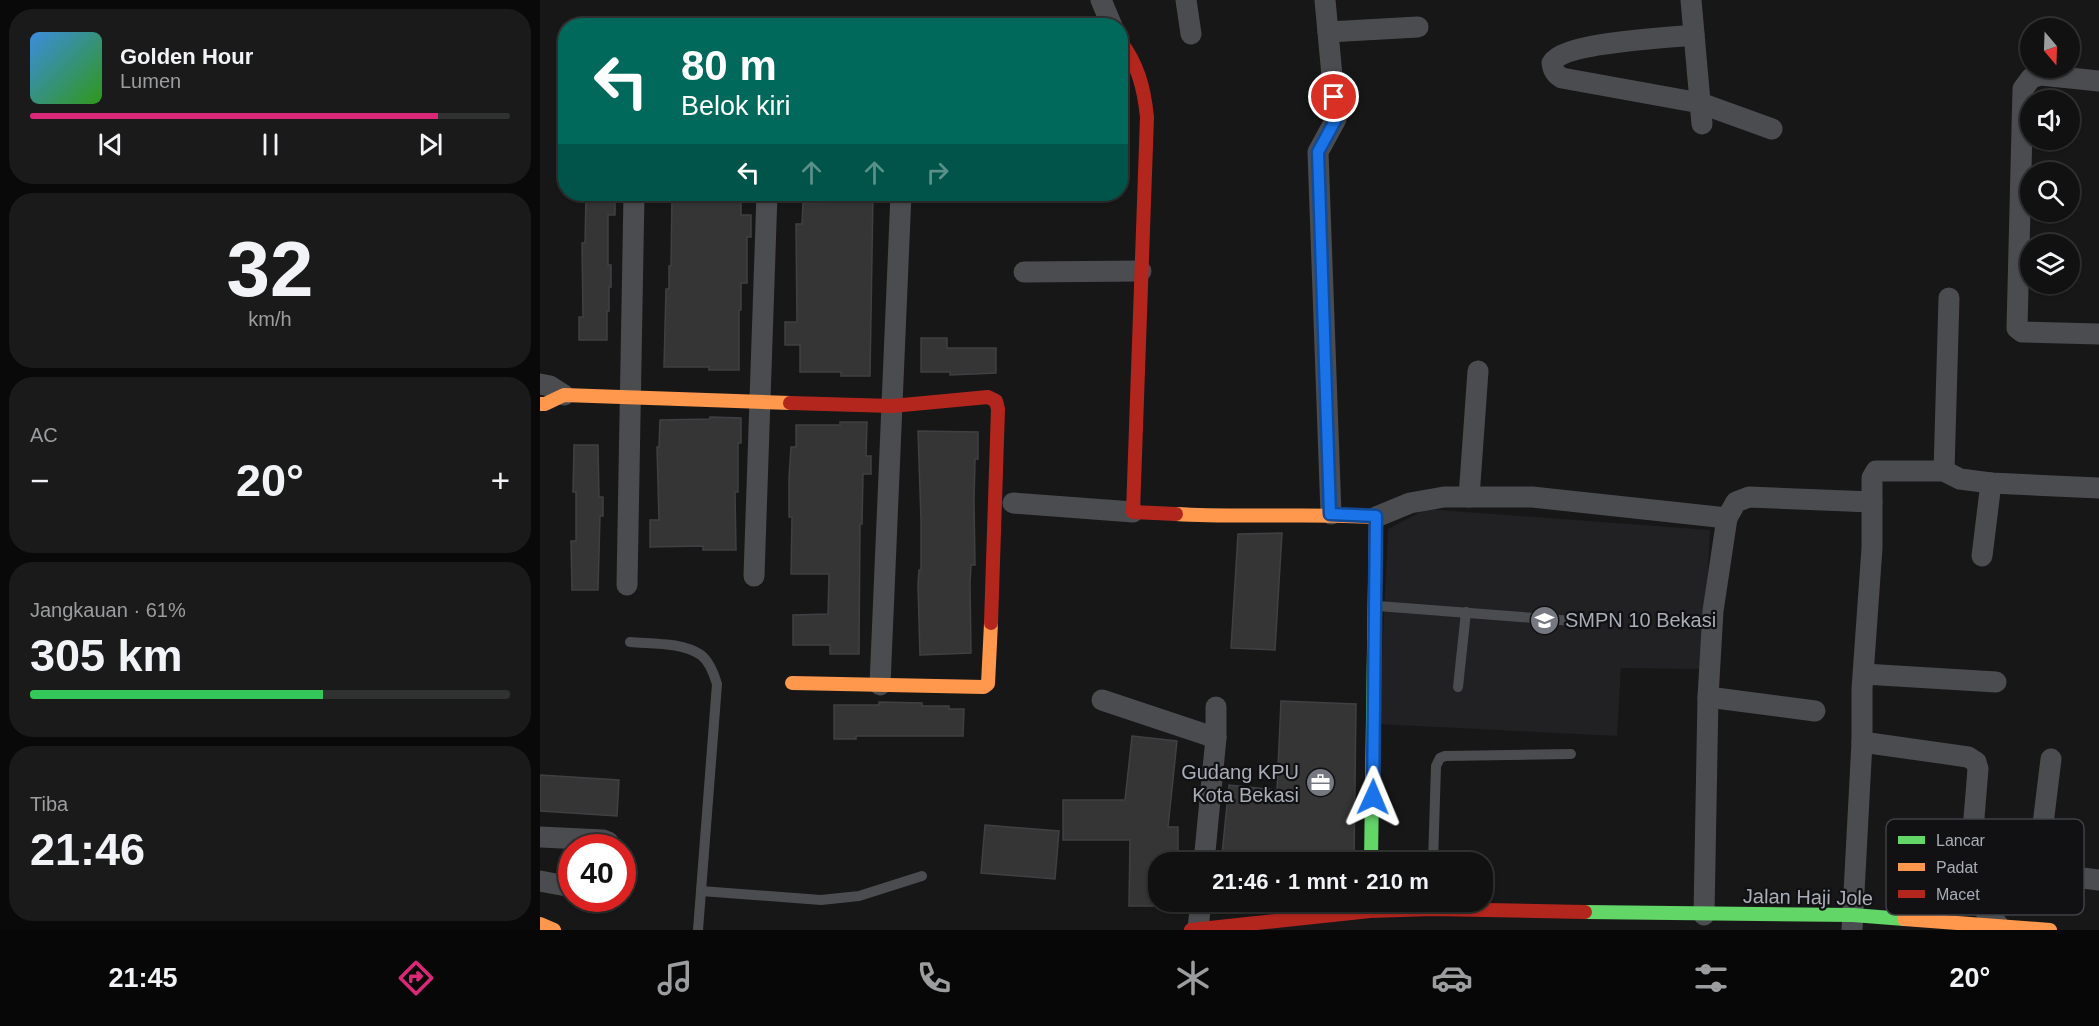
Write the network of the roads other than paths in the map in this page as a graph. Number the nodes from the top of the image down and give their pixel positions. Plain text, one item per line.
1 (1101, 0) edge
2 (1186, 0) edge
3 (1325, 0) edge
4 (1691, 0) edge
5 (1109, 18) edge
6 (1418, 27) dead end
7 (1328, 32) junction
8 (1191, 34) dead end
9 (1694, 35) junction
10 (1128, 51) edge
11 (2099, 81) edge
12 (1701, 114) junction
13 (1772, 129) dead end
14 (634, 201) edge
15 (767, 201) edge
16 (901, 201) edge
17 (1141, 271) junction
18 (1024, 272) dead end
19 (1949, 298) dead end
20 (2099, 334) edge
21 (1478, 371) dead end
22 (540, 384) edge
23 (564, 395) junction
24 (630, 399) junction
25 (760, 402) junction
26 (540, 404) edge
27 (892, 406) junction
28 (1944, 471) junction
29 (1991, 483) junction
30 (2099, 488) edge
31 (1469, 497) junction
32 (1872, 501) junction
33 (1013, 503) dead end
34 (1133, 512) junction
35 (1330, 514) junction
36 (1376, 516) junction
37 (1727, 518) junction
38 (1982, 556) dead end
39 (754, 576) dead end
40 (627, 585) dead end
41 (1374, 606) junction
42 (1466, 612) junction
43 (1573, 621) dead end
44 (630, 642) dead end
45 (1864, 674) junction
46 (1996, 682) dead end
47 (792, 683) dead end
48 (880, 685) junction
49 (1458, 687) dead end
50 (1708, 697) junction
51 (1102, 700) dead end
52 (1216, 707) dead end
53 (1815, 711) dead end
54 (1216, 738) junction
55 (1862, 742) junction
56 (1571, 754) dead end
57 (2051, 759) dead end
58 (1974, 819) edge
59 (2044, 819) edge
60 (540, 837) edge
61 (558, 838) edge
62 (1205, 852) edge
63 (1371, 852) edge
64 (1433, 852) edge
65 (922, 876) dead end
66 (2084, 878) edge
67 (2099, 880) edge
68 (540, 881) edge
69 (558, 884) edge
70 (701, 891) junction
71 (1493, 908) edge
72 (1199, 912) edge
73 (1335, 912) edge
74 (1601, 913) junction
75 (1704, 915) junction
76 (1988, 915) edge
77 (1853, 922) edge
78 (540, 924) edge
79 (1924, 925) edge
80 (1240, 928) edge
81 (1999, 928) edge
82 (1195, 929) edge
83 (554, 930) edge
84 (698, 930) edge
85 (1599, 930) edge
86 (2050, 930) edge

1 - 5 street
2 - 8 street
3 - 7 street
4 - 9 street
6 - 7 street
7 - 35 street
9 - 12 street
9 - 12 street
10 - 17 street
11 - 20 street
12 - 13 street
14 - 24 street
15 - 25 street
16 - 27 street
17 - 18 street
17 - 34 street
19 - 28 street
21 - 31 street
22 - 23 street
23 - 24 street
23 - 26 street
24 - 25 street
24 - 40 street
25 - 27 street
25 - 39 street
27 - 48 street
27 - 48 street
28 - 29 street
28 - 32 street
29 - 30 street
29 - 38 street
31 - 36 street
31 - 37 street
32 - 37 street
32 - 45 street
33 - 34 street
34 - 35 street
35 - 36 street
36 - 41 street
37 - 50 street
41 - 42 lane
41 - 63 street
42 - 43 lane
42 - 49 lane
44 - 70 lane
45 - 46 street
45 - 55 street
47 - 48 street
50 - 53 street
50 - 75 street
51 - 54 street
52 - 54 street
54 - 62 street
55 - 58 street
55 - 77 street
56 - 64 lane
57 - 59 street
60 - 61 street
65 - 70 lane
66 - 67 street
68 - 69 street
70 - 84 lane
71 - 74 street, Jalan Haji Jole
72 - 82 street
73 - 80 street, Jalan Haji Jole
74 - 75 street, Jalan Haji Jole
74 - 85 street
75 - 77 street, Jalan Haji Jole
76 - 81 street
77 - 79 street, Jalan Haji Jole
78 - 83 street
79 - 81 street, Jalan Haji Jole
80 - 82 street, Jalan Haji Jole
81 - 86 street, Jalan Haji Jole

